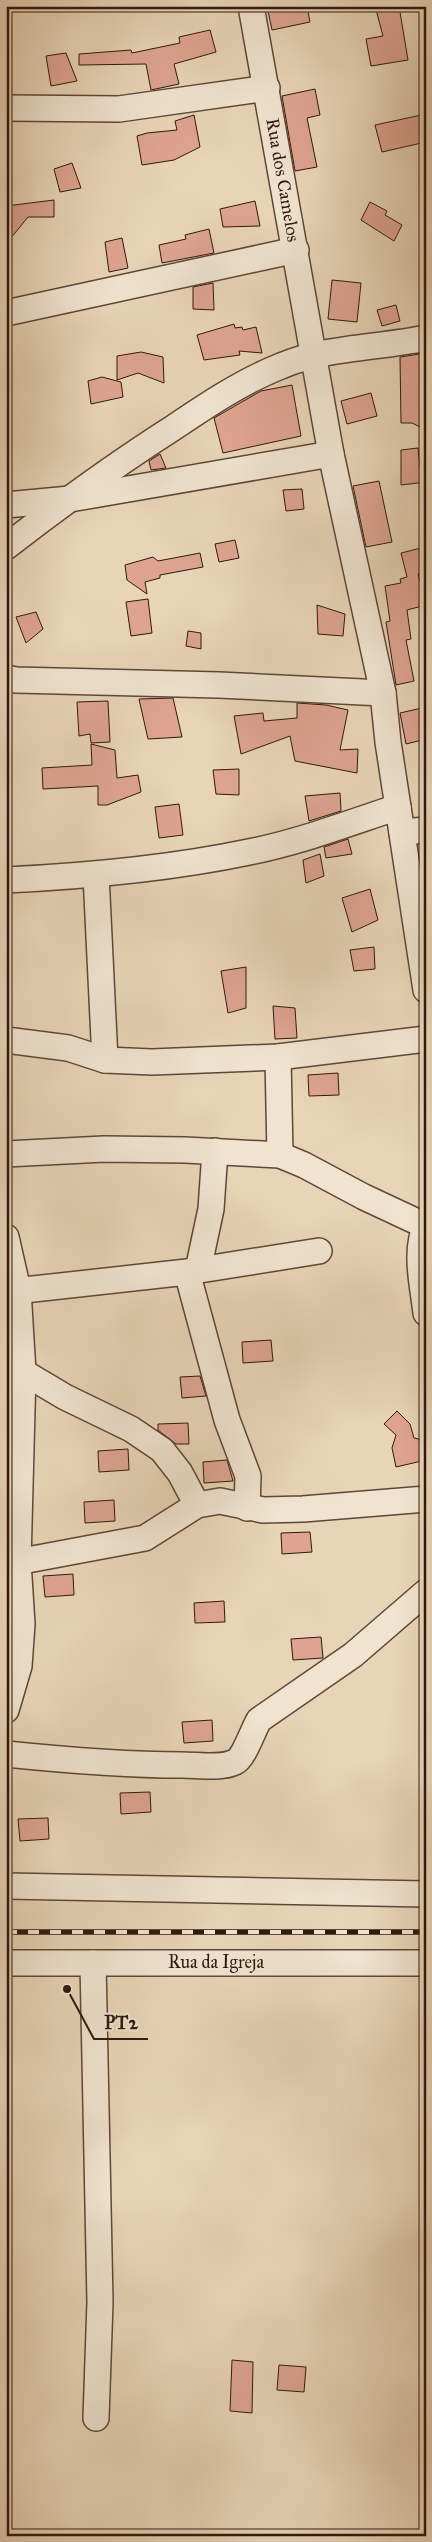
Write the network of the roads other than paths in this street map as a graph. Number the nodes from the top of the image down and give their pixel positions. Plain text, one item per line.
1 (250, 6) edge
2 (266, 88) junction
3 (6, 108) edge
4 (296, 250) junction
5 (6, 313) edge
6 (426, 338) edge
7 (314, 355) junction
8 (331, 454) junction
9 (70, 499) junction
10 (6, 505) edge
11 (6, 547) edge
12 (6, 678) edge
13 (383, 693) junction
14 (398, 807) junction
15 (414, 831) edge
16 (96, 875) junction
17 (6, 880) edge
18 (426, 990) edge
19 (426, 1039) edge
20 (6, 1040) edge
21 (278, 1057) junction
22 (105, 1060) junction
23 (215, 1151) junction
24 (6, 1154) edge
25 (280, 1155) junction
26 (426, 1226) edge
27 (6, 1237) edge
28 (319, 1251) dead end
29 (193, 1271) junction
30 (12, 1291) edge
31 (426, 1313) edge
32 (23, 1372) junction
33 (426, 1500) edge
34 (197, 1505) junction
35 (247, 1508) junction
36 (12, 1563) edge
37 (426, 1592) edge
38 (7, 1709) edge
39 (6, 1754) edge
40 (6, 1886) edge
41 (426, 1894) edge
42 (6, 1963) edge
43 (93, 1963) junction
44 (426, 1963) edge
45 (96, 2418) dead end

1 - 2 street, Rua dos Camelos
2 - 3 street
2 - 4 street, Rua dos Camelos
4 - 5 street
4 - 7 street, Rua dos Camelos
6 - 7 street
7 - 8 street, Rua dos Camelos
7 - 9 street
8 - 9 street
8 - 13 street, Rua dos Camelos
9 - 10 street
9 - 11 street
12 - 13 street
13 - 14 street, Rua dos Camelos
14 - 15 street, Rua dos Camelos
14 - 16 street
15 - 18 street, Rua dos Camelos
16 - 17 street
16 - 22 street
19 - 21 street
20 - 22 street
21 - 22 street
21 - 25 street
23 - 24 street
23 - 25 street
23 - 29 street
25 - 26 street
26 - 31 street
27 - 30 street
28 - 29 street
29 - 30 street
29 - 35 street
30 - 32 street
32 - 34 street
32 - 36 street
33 - 35 street
34 - 35 street
34 - 36 street
36 - 38 street
37 - 39 street
40 - 41 street
42 - 43 street, Rua da Igreja
43 - 44 street, Rua da Igreja
43 - 45 street

